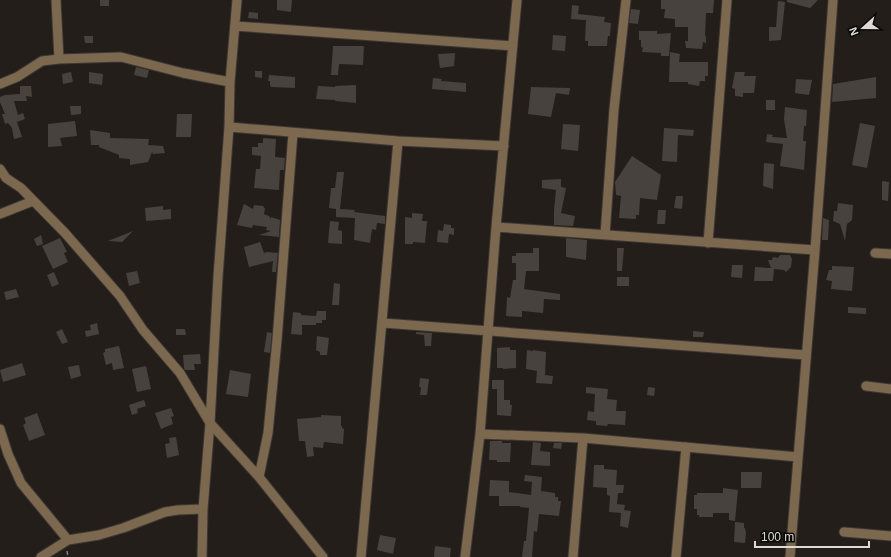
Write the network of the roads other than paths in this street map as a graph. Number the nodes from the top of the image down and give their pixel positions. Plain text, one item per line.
1 (56, 0) edge
2 (237, 0) edge
3 (517, 0) edge
4 (626, 0) edge
5 (727, 0) edge
6 (833, 0) edge
7 (235, 26) junction
8 (513, 46) junction
9 (59, 59) junction
10 (230, 82) junction
11 (0, 84) edge
12 (229, 127) junction
13 (293, 133) junction
14 (398, 141) junction
15 (504, 146) junction
16 (0, 169) edge
17 (33, 202) junction
18 (0, 214) edge
19 (496, 227) junction
20 (605, 235) junction
21 (708, 243) junction
22 (815, 250) junction
23 (875, 253) dead end
24 (891, 254) edge
25 (383, 323) junction
26 (488, 332) junction
27 (806, 355) junction
28 (866, 386) dead end
29 (891, 389) edge
30 (210, 423) junction
31 (0, 429) edge
32 (480, 434) junction
33 (583, 438) junction
34 (686, 447) junction
35 (4, 456) edge
36 (798, 457) junction
37 (258, 476) junction
38 (203, 509) junction
39 (844, 532) dead end
40 (891, 536) edge
41 (68, 540) junction
42 (41, 557) edge
43 (202, 557) edge
44 (323, 557) edge
45 (361, 557) edge
46 (465, 557) edge
47 (573, 557) edge
48 (676, 557) edge
49 (790, 557) edge

1 - 9 street
2 - 7 street
3 - 8 street
4 - 20 street
5 - 21 street
6 - 22 street
7 - 8 street
7 - 10 street
8 - 15 street
9 - 10 street
9 - 11 street
10 - 12 street
12 - 13 street
12 - 30 street
13 - 14 street
13 - 37 street
14 - 15 street
14 - 25 street
15 - 19 street
16 - 17 street
17 - 18 street
17 - 30 street
19 - 20 street
19 - 26 street
20 - 21 street
21 - 22 street
22 - 27 street
23 - 24 street
25 - 26 street
25 - 45 street
26 - 27 street
26 - 32 street
27 - 36 street
28 - 29 street
30 - 37 street
30 - 38 street
31 - 35 street
32 - 33 street
32 - 46 street
33 - 34 street
33 - 47 street
34 - 36 street
34 - 48 street
35 - 41 street
36 - 49 street
37 - 44 street
38 - 41 street
38 - 43 street
39 - 40 street
41 - 42 street

